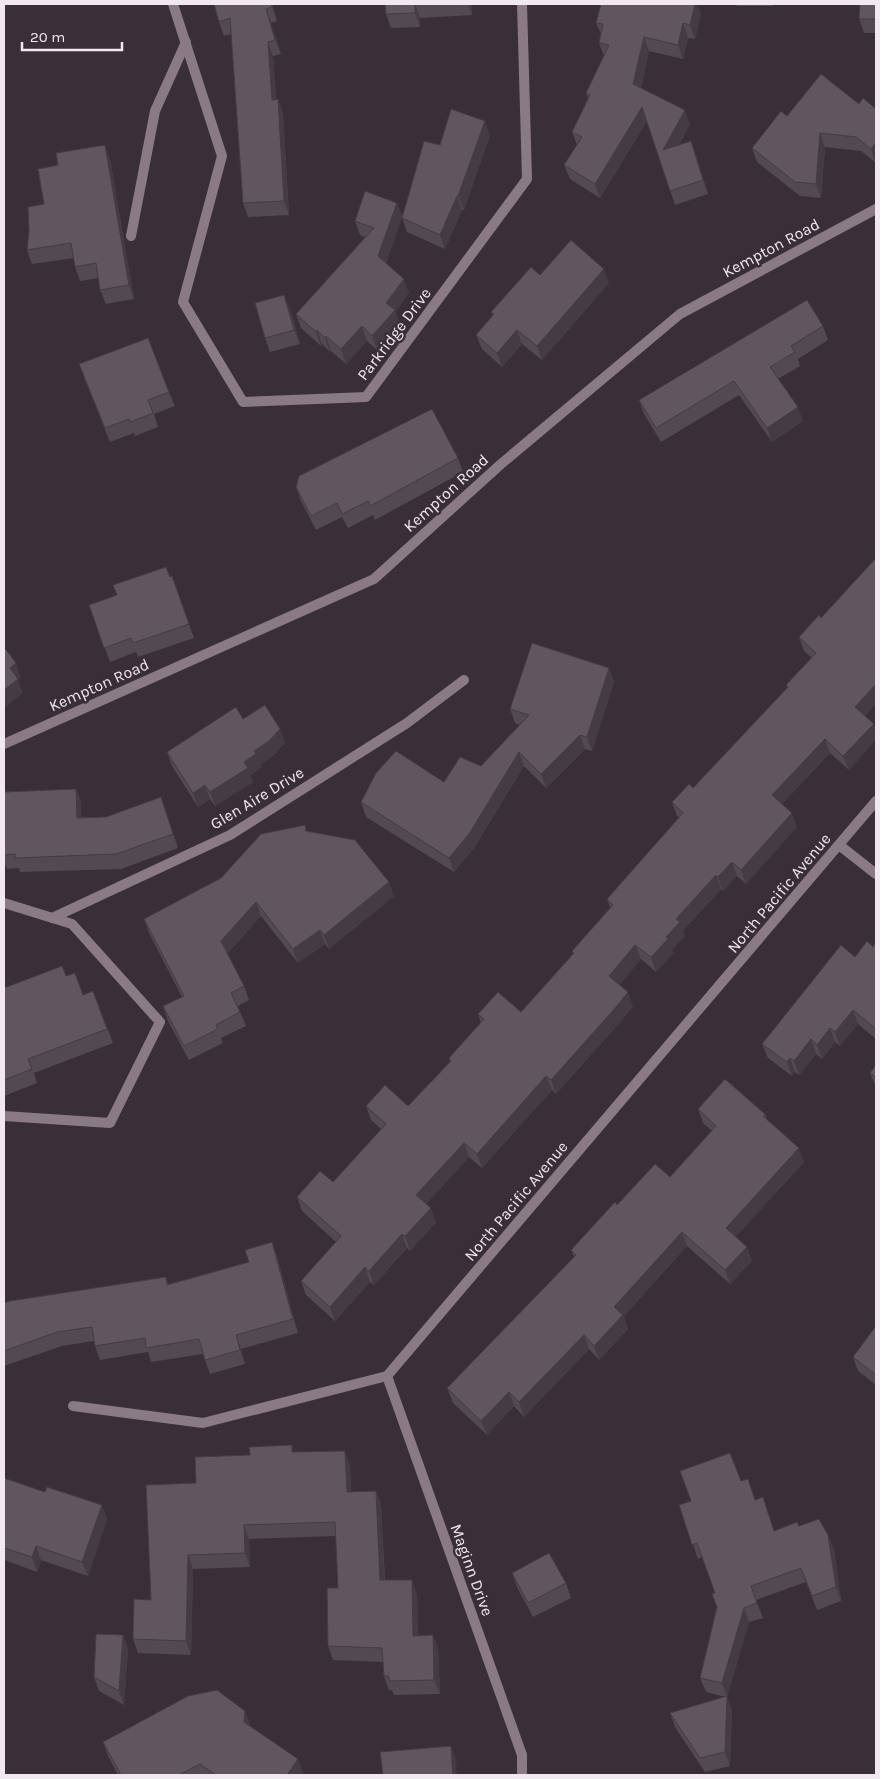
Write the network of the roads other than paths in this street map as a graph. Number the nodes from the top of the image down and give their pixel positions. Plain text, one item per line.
1 (173, 4) edge
2 (522, 4) edge
3 (186, 42) junction
4 (876, 209) edge
5 (131, 236) dead end
6 (464, 680) dead end
7 (4, 744) edge
8 (876, 802) edge
9 (839, 845) junction
10 (876, 874) edge
11 (4, 903) edge
12 (52, 918) junction
13 (4, 1116) edge
14 (387, 1376) junction
15 (72, 1406) dead end
16 (522, 1775) edge

1 - 3 street, Parkridge Drive
2 - 3 street, Parkridge Drive
3 - 5 street
4 - 7 street, Kempton Road
6 - 12 street, Glen Aire Drive
8 - 9 street, North Pacific Avenue
9 - 10 street
9 - 14 street, North Pacific Avenue
11 - 12 street
12 - 13 street
14 - 15 street
14 - 16 street, Maginn Drive

